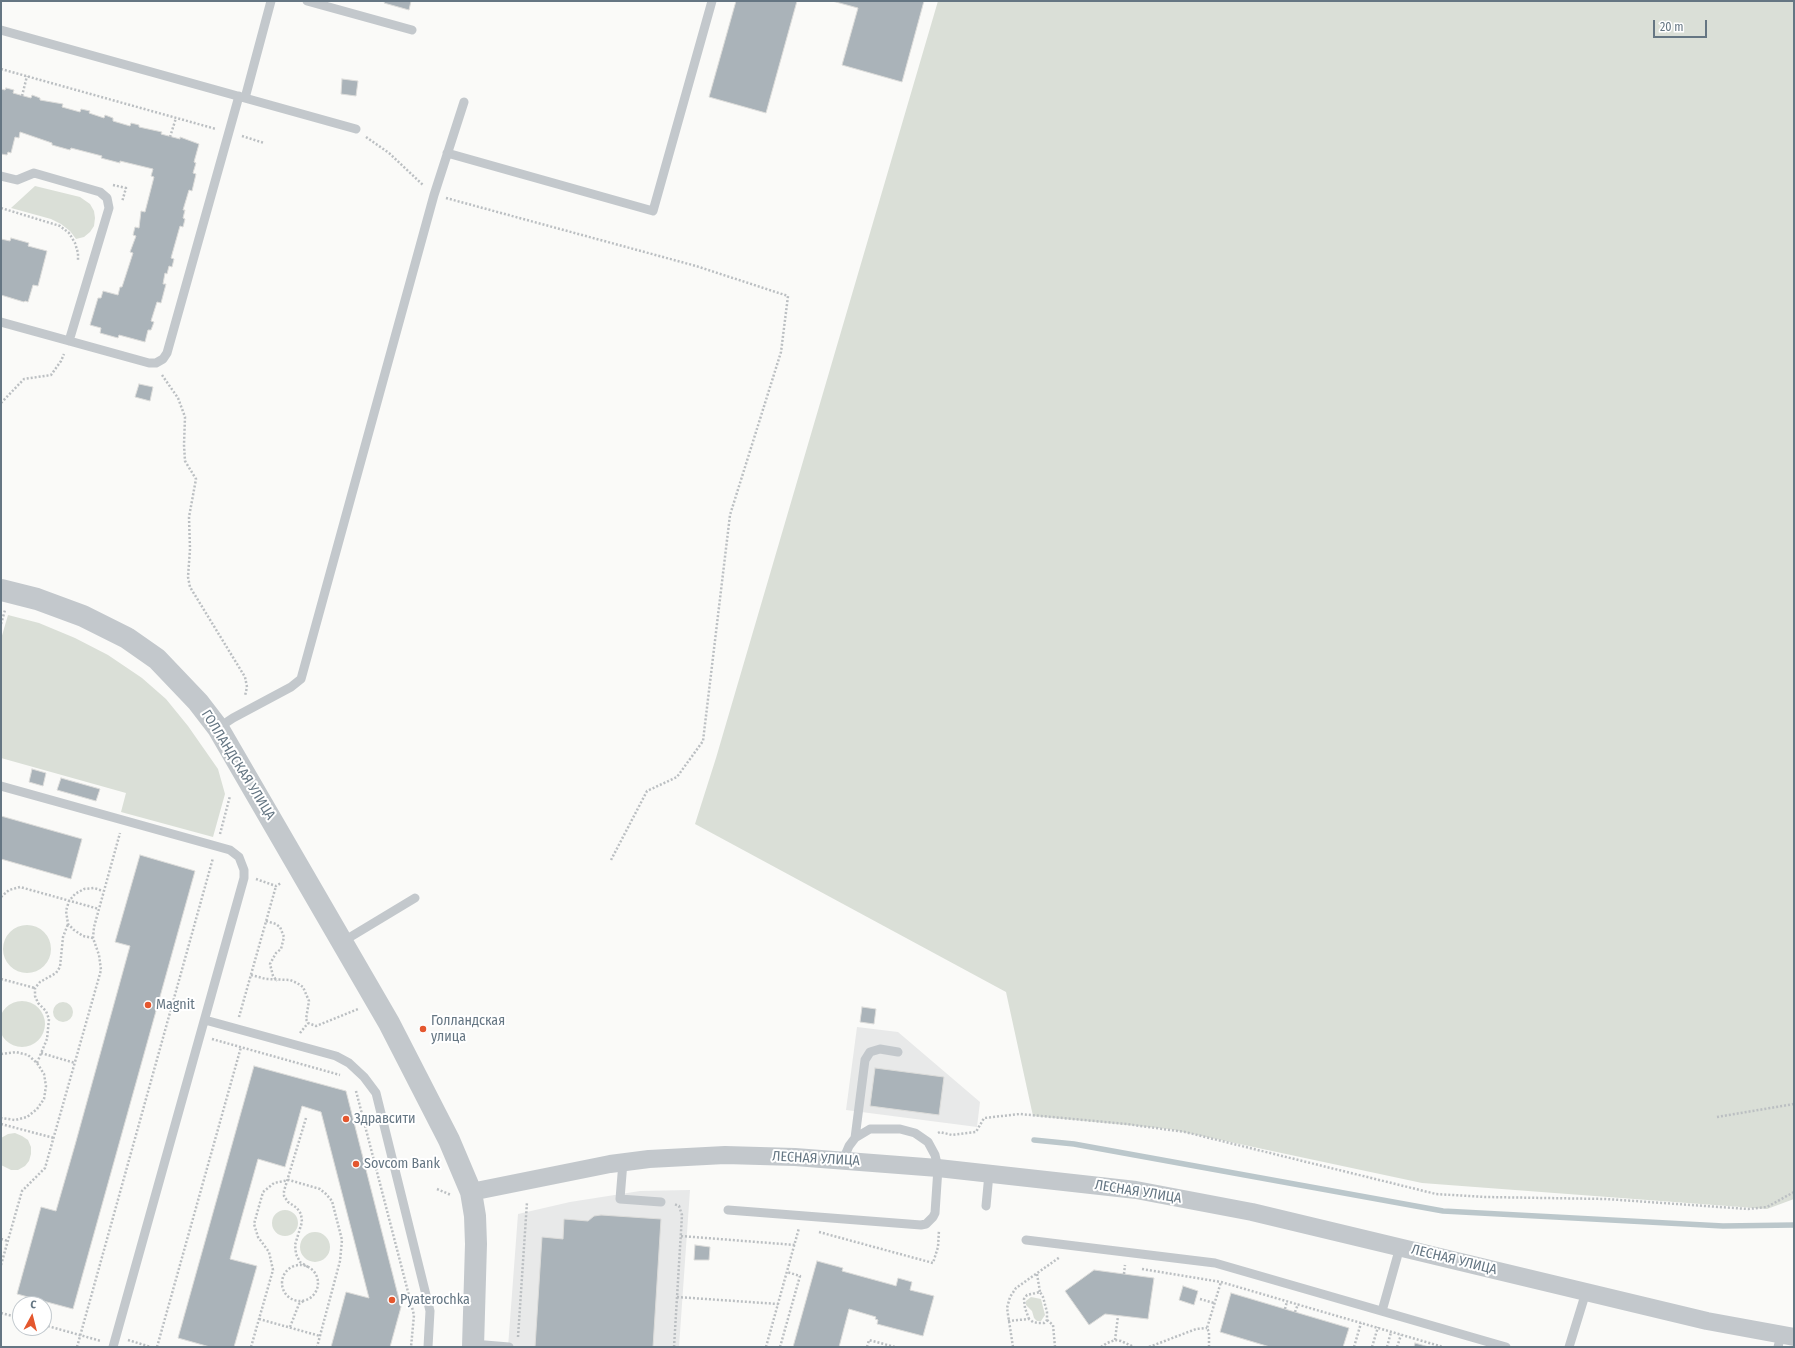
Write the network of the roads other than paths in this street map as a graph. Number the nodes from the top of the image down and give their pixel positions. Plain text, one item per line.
1 (271, 1) edge
2 (307, 1) edge
3 (712, 1) edge
4 (1, 30) edge
5 (412, 30) dead end
6 (242, 97) junction
7 (464, 102) dead end
8 (356, 129) road end
9 (447, 153) junction
10 (1, 176) edge
11 (1, 322) edge
12 (69, 341) junction
13 (3, 600) edge
14 (218, 728) junction
15 (1, 786) edge
16 (415, 898) dead end
17 (342, 942) junction
18 (205, 1020) junction
19 (898, 1052) dead end
20 (855, 1138) junction
21 (844, 1160) junction
22 (623, 1162) junction
23 (938, 1168) junction
24 (989, 1174) junction
25 (471, 1192) junction
26 (661, 1202) road end
27 (986, 1206) dead end
28 (728, 1210) dead end
29 (1026, 1240) dead end
30 (1400, 1247) junction
31 (1586, 1292) junction
32 (1382, 1311) junction
33 (1784, 1340) edge
34 (114, 1343) edge
35 (473, 1345) edge
36 (428, 1347) edge
37 (509, 1347) edge
38 (1506, 1347) edge
39 (1570, 1347) edge

1 - 6 lane
2 - 5 lane
3 - 9 lane
4 - 6 lane
6 - 8 lane
6 - 12 lane
7 - 9 lane
9 - 14 lane
10 - 12 lane
11 - 12 lane
13 - 14 street, ГОЛЛАНДСКАЯ УЛИЦА
14 - 17 street, ГОЛЛАНДСКАЯ УЛИЦА
15 - 18 lane
16 - 17 lane
17 - 25 street, ГОЛЛАНДСКАЯ УЛИЦА
18 - 34 lane
18 - 36 lane
19 - 20 lane
20 - 21 lane
20 - 23 lane
21 - 22 street, ЛЕСНАЯ УЛИЦА
21 - 23 street, ЛЕСНАЯ УЛИЦА
22 - 25 street, ЛЕСНАЯ УЛИЦА
22 - 26 lane
23 - 24 street, ЛЕСНАЯ УЛИЦА
23 - 28 lane
24 - 27 lane
24 - 30 street, ЛЕСНАЯ УЛИЦА
25 - 35 street, ГОЛЛАНДСКАЯ УЛИЦА
29 - 32 lane
30 - 31 street, ЛЕСНАЯ УЛИЦА
30 - 32 lane
31 - 33 street, ЛЕСНАЯ УЛИЦА
31 - 39 lane
32 - 38 lane
35 - 37 lane

